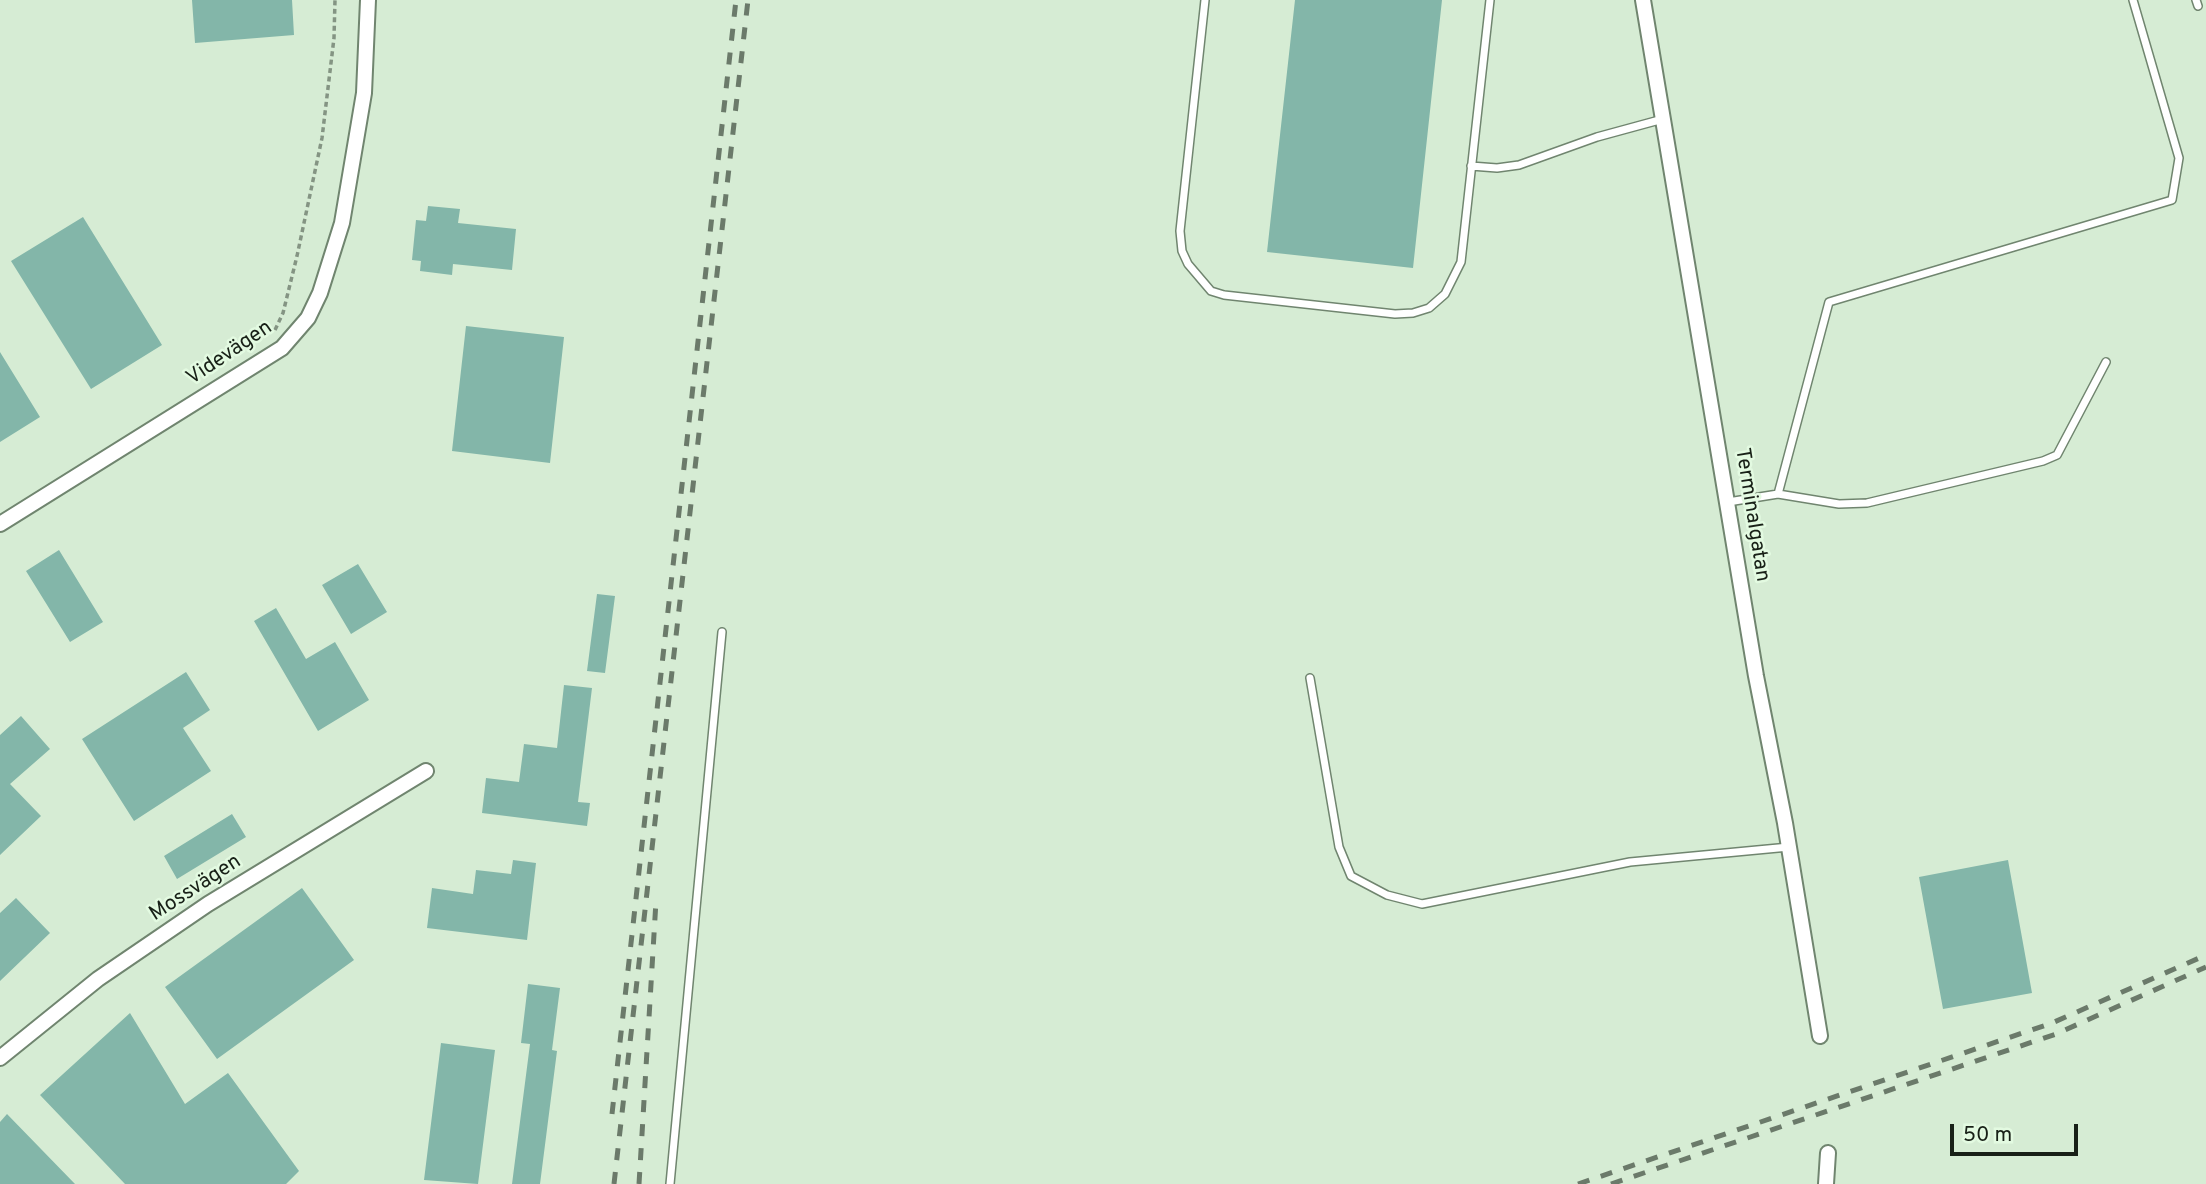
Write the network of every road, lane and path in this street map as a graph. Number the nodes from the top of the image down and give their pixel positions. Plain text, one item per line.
1 (335, 0) edge
2 (368, 0) edge
3 (1205, 0) edge
4 (1490, 0) edge
5 (1643, 0) edge
6 (2133, 0) edge
7 (1664, 119) junction
8 (1471, 166) junction
9 (269, 338) dead end
10 (2106, 362) dead end
11 (1778, 494) junction
12 (1728, 502) junction
13 (0, 524) edge
14 (722, 632) dead end
15 (1310, 678) dead end
16 (426, 771) dead end
17 (1789, 847) junction
18 (1820, 1036) dead end
19 (0, 1058) edge
20 (1828, 1153) dead end
21 (670, 1184) edge
22 (1826, 1184) edge

1 - 9 path
2 - 13 street, Videvägen
3 - 8 lane
4 - 8 lane
5 - 7 street, Terminalgatan
6 - 11 lane
7 - 8 lane
7 - 12 street, Terminalgatan
10 - 11 lane
11 - 12 lane
12 - 17 street, Terminalgatan
14 - 21 lane
15 - 17 lane
16 - 19 street, Mossvägen
17 - 18 street, Terminalgatan
20 - 22 street

